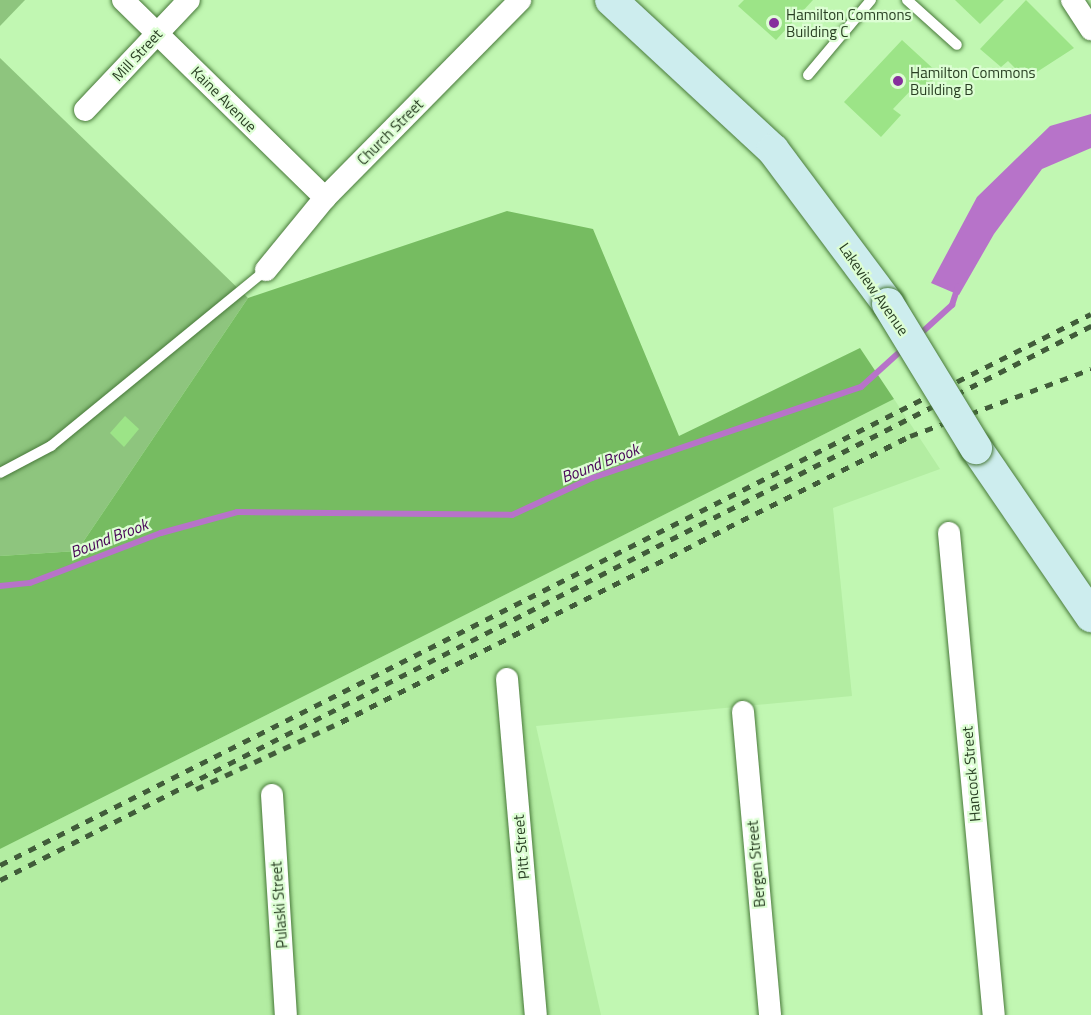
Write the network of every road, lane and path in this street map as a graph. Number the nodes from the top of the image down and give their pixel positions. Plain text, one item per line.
1 (123, 0) edge
2 (189, 0) edge
3 (520, 0) edge
4 (611, 0) edge
5 (871, 0) edge
6 (907, 0) edge
7 (1071, 0) edge
8 (1091, 29) edge
9 (157, 33) junction
10 (957, 45) dead end
11 (808, 75) dead end
12 (85, 110) dead end
13 (325, 198) junction
14 (266, 270) joint
15 (0, 473) edge
16 (949, 533) dead end
17 (1091, 616) edge
18 (507, 679) dead end
19 (743, 712) dead end
20 (272, 795) dead end
21 (286, 1015) edge
22 (536, 1015) edge
23 (770, 1015) edge
24 (994, 1015) edge

1 - 9 street, Kaine Avenue
2 - 9 street, Mill Street
3 - 13 street, Church Street
4 - 17 main road, Lakeview Avenue, bridge
5 - 11 lane
6 - 10 lane
7 - 8 street
9 - 12 street, Mill Street
9 - 13 street, Kaine Avenue
13 - 14 street, Church Street
14 - 15 lane
16 - 24 street, Hancock Street
18 - 22 street, Pitt Street
19 - 23 street, Bergen Street
20 - 21 street, Pulaski Street

